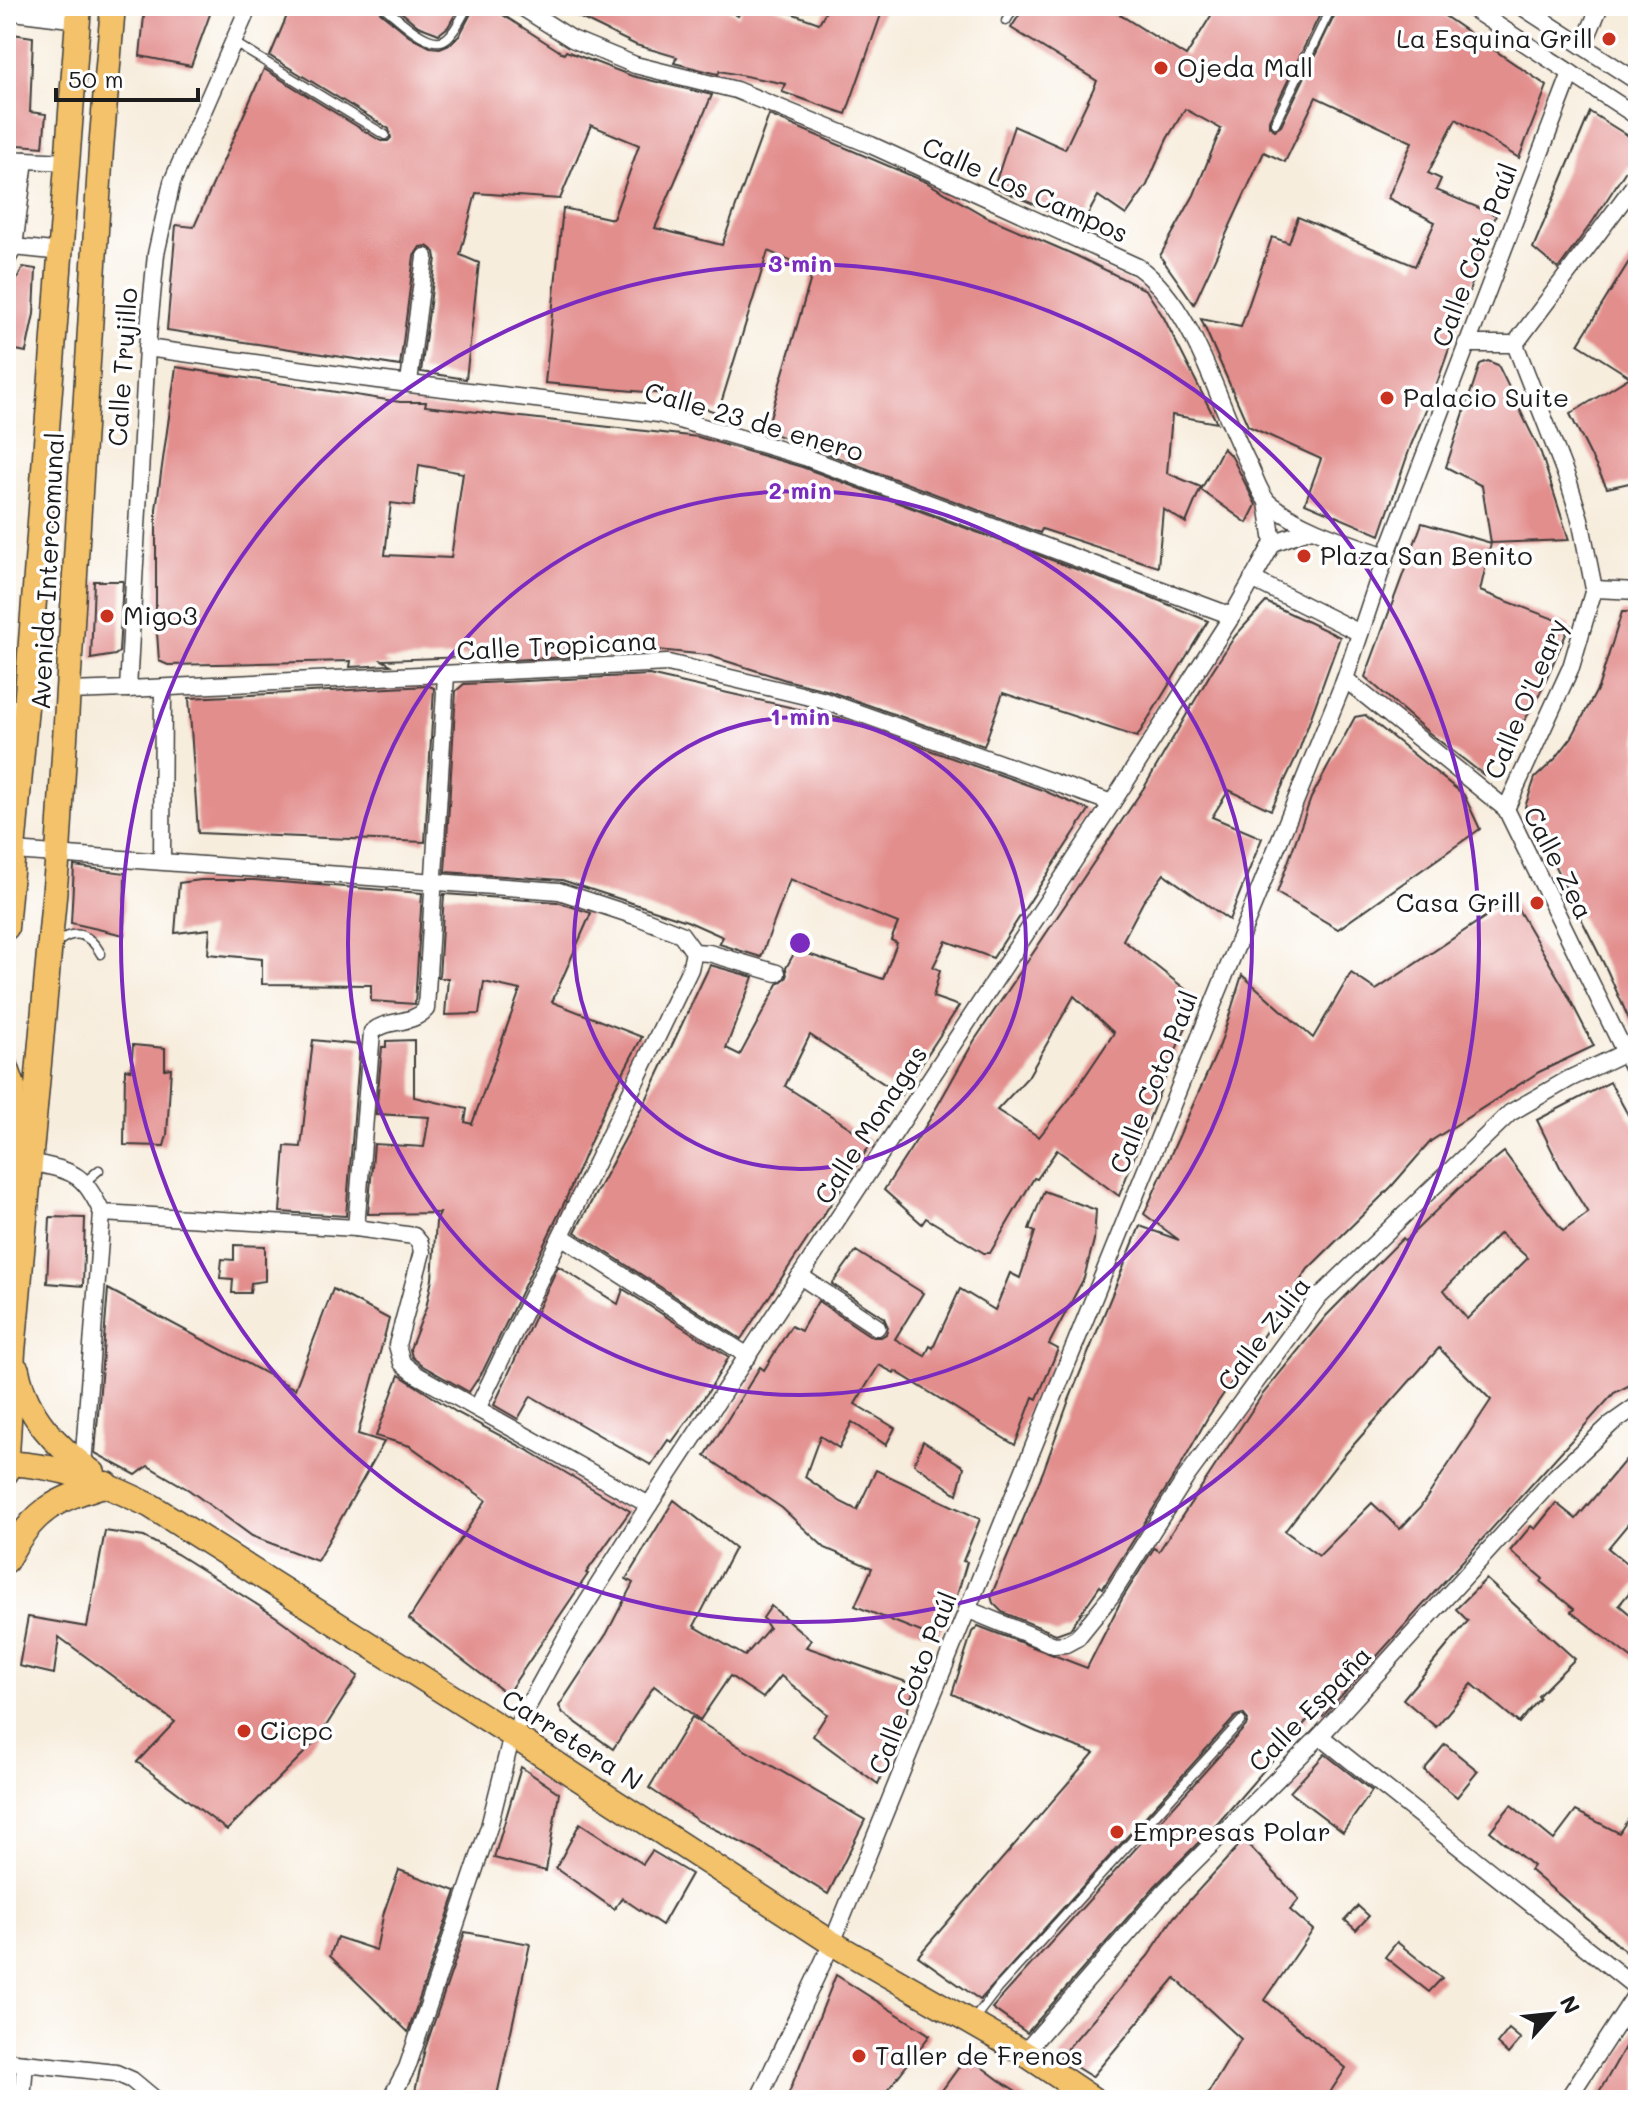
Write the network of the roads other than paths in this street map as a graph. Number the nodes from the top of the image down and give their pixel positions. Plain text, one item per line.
1 (113, 6) edge
2 (249, 6) edge
3 (383, 6) edge
4 (468, 6) edge
5 (520, 6) edge
6 (1015, 6) edge
7 (1332, 6) edge
8 (1468, 6) edge
9 (1521, 6) edge
10 (1600, 6) edge
11 (6, 11) edge
12 (78, 13) edge
13 (1006, 21) dead end
14 (233, 42) junction
15 (1583, 46) junction
16 (1571, 73) junction
17 (1638, 82) edge
18 (1638, 117) edge
19 (1275, 123) dead end
20 (385, 135) dead end
21 (6, 159) edge
22 (25, 160) junction
23 (67, 162) junction
24 (1638, 180) edge
25 (62, 252) junction
26 (10, 255) edge
27 (425, 257) dead end
28 (1466, 344) junction
29 (1515, 344) junction
30 (147, 348) junction
31 (409, 382) junction
32 (1267, 502) junction
33 (1311, 529) junction
34 (1273, 543) junction
35 (1386, 556) junction
36 (1252, 579) junction
37 (1594, 589) junction
38 (1638, 591) edge
39 (1232, 616) junction
40 (1360, 633) junction
41 (446, 675) junction
42 (1345, 679) junction
43 (163, 688) junction
44 (128, 689) junction
45 (69, 691) junction
46 (16, 708) edge
47 (1112, 803) junction
48 (1506, 809) junction
49 (14, 851) junction
50 (58, 853) junction
51 (162, 861) junction
52 (433, 881) junction
53 (6, 928) edge
54 (50, 948) junction
55 (694, 952) junction
56 (101, 954) dead end
57 (777, 973) dead end
58 (1631, 1050) edge
59 (6, 1066) edge
60 (1638, 1079) edge
61 (31, 1162) junction
62 (102, 1213) junction
63 (356, 1228) junction
64 (561, 1236) junction
65 (22, 1261) junction
66 (800, 1276) junction
67 (877, 1327) dead end
68 (13, 1352) junction
69 (748, 1356) junction
70 (1638, 1405) edge
71 (478, 1407) junction
72 (6, 1466) edge
73 (83, 1466) junction
74 (107, 1484) junction
75 (649, 1505) junction
76 (6, 1561) edge
77 (969, 1610) junction
78 (1241, 1721) dead end
79 (512, 1735) junction
80 (1320, 1736) junction
81 (832, 1943) junction
82 (1638, 1990) edge
83 (1633, 2010) edge
84 (971, 2023) junction
85 (1024, 2053) junction
86 (6, 2061) edge
87 (25, 2063) junction
88 (22, 2100) edge
89 (156, 2100) edge
90 (390, 2100) edge
91 (758, 2100) edge
92 (1094, 2100) edge
93 (1567, 2100) edge

1 - 45 main road, Avenida Intercomunal
2 - 14 street, Calle Trujillo
3 - 4 lane
5 - 32 street, Calle Los Campos
6 - 13 lane
7 - 19 lane
8 - 16 street
9 - 15 street
10 - 15 street
11 - 12 street
12 - 23 main road, Avenida Intercomunal
14 - 20 lane
14 - 30 street, Calle Trujillo
15 - 17 street
16 - 18 street
16 - 28 street, Calle Coto Paúl
21 - 22 street
22 - 23 street
22 - 26 street
23 - 25 main road, Avenida Intercomunal
24 - 29 street
25 - 26 street
25 - 46 main road, Avenida Intercomunal
27 - 31 street
28 - 29 street
28 - 35 street, Calle Coto Paúl
29 - 37 street, Calle O'Leary
30 - 31 street, Calle 23 de enero
30 - 44 street, Calle Trujillo
31 - 39 street, Calle 23 de enero
32 - 33 street
32 - 34 street
33 - 34 street
33 - 35 street
34 - 36 street, Calle Monagas
35 - 40 street, Calle Coto Paúl
36 - 39 street, Calle Monagas
36 - 40 street
37 - 38 street
37 - 48 street, Calle O'Leary
39 - 47 street, Calle Monagas
40 - 42 street, Calle Coto Paúl
41 - 43 street, Calle Tropicana
41 - 47 street, Calle Tropicana
41 - 52 street
42 - 48 street, Calle Zea
42 - 77 street, Calle Coto Paúl
43 - 44 street, Calle Tropicana
43 - 51 street
44 - 45 street
45 - 50 main road, Avenida Intercomunal
46 - 49 main road, Avenida Intercomunal
47 - 66 street, Calle Monagas
48 - 58 street, Calle Zea
49 - 50 street
49 - 53 main road, Avenida Intercomunal
50 - 51 street
50 - 54 main road, Avenida Intercomunal
51 - 52 street
52 - 55 street
52 - 63 street
54 - 56 lane
54 - 61 main road, Avenida Intercomunal
55 - 57 street
55 - 64 street
58 - 60 street, Calle Zea
58 - 77 street, Calle Zulia
59 - 65 main road
61 - 62 street
61 - 65 main road, Avenida Intercomunal
62 - 63 street
62 - 73 street
63 - 71 street
64 - 69 street
64 - 71 street
65 - 68 main road, Avenida Intercomunal
66 - 67 street
66 - 69 street, Calle Monagas
68 - 72 main road, Avenida Intercomunal
68 - 73 main road
69 - 75 street, Calle Monagas
70 - 80 street, Calle España
71 - 75 street
72 - 74 main road, Carretera N
73 - 74 main road
74 - 76 main road
74 - 79 main road, Carretera N
75 - 79 street, Calle Monagas
77 - 81 street, Calle Coto Paúl
78 - 84 lane
79 - 81 main road, Carretera N
79 - 90 street, Calle Monagas
80 - 82 street
80 - 85 street, Calle España
81 - 84 main road, Carretera N
81 - 91 street, Calle Coto Paúl
82 - 83 street
83 - 93 street
84 - 85 main road, Carretera N
85 - 92 main road, Carretera N
86 - 87 street
87 - 88 street
87 - 89 street

